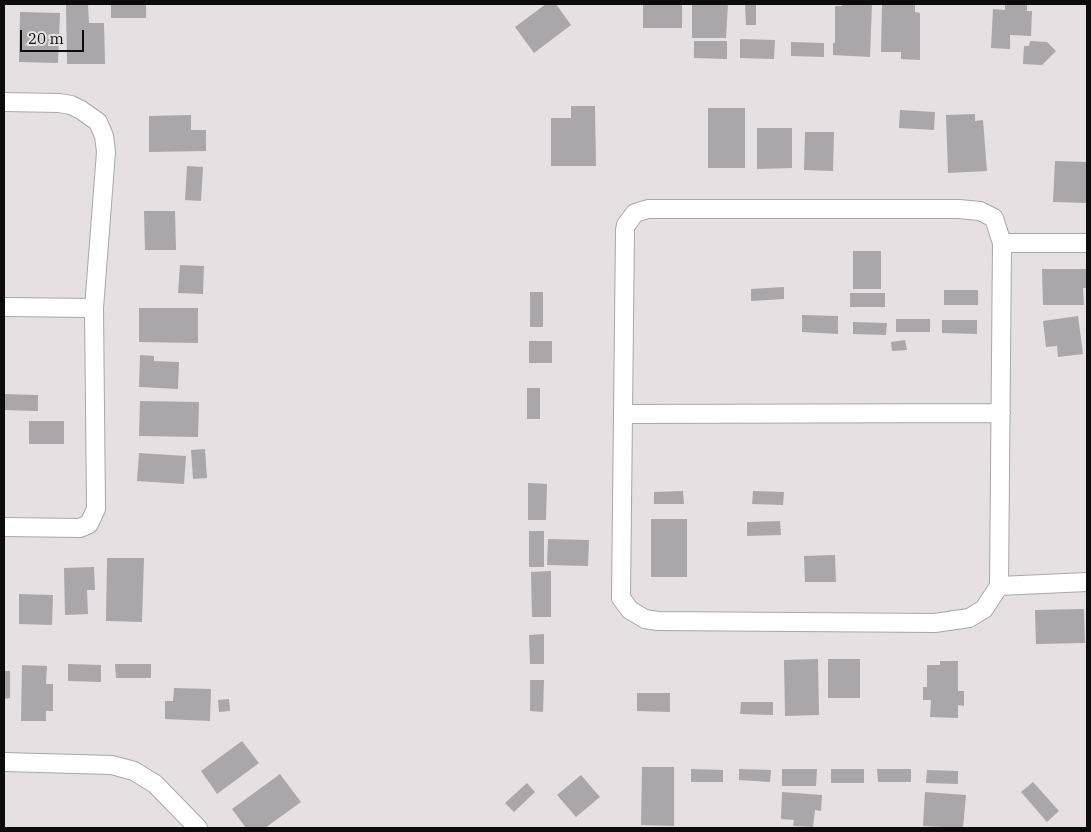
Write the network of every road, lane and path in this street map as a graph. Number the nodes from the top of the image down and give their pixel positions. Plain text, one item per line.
1 (4, 102) edge
2 (1002, 243) junction
3 (1087, 243) edge
4 (4, 307) edge
5 (94, 308) junction
6 (1001, 413) junction
7 (623, 414) junction
8 (4, 527) edge
9 (1087, 582) edge
10 (1000, 586) junction
11 (4, 762) edge
12 (198, 828) edge

1 - 5 street
2 - 3 street
2 - 6 street
2 - 7 street
4 - 5 street
5 - 8 street
6 - 7 street
6 - 10 street
7 - 10 street
9 - 10 street
11 - 12 street

